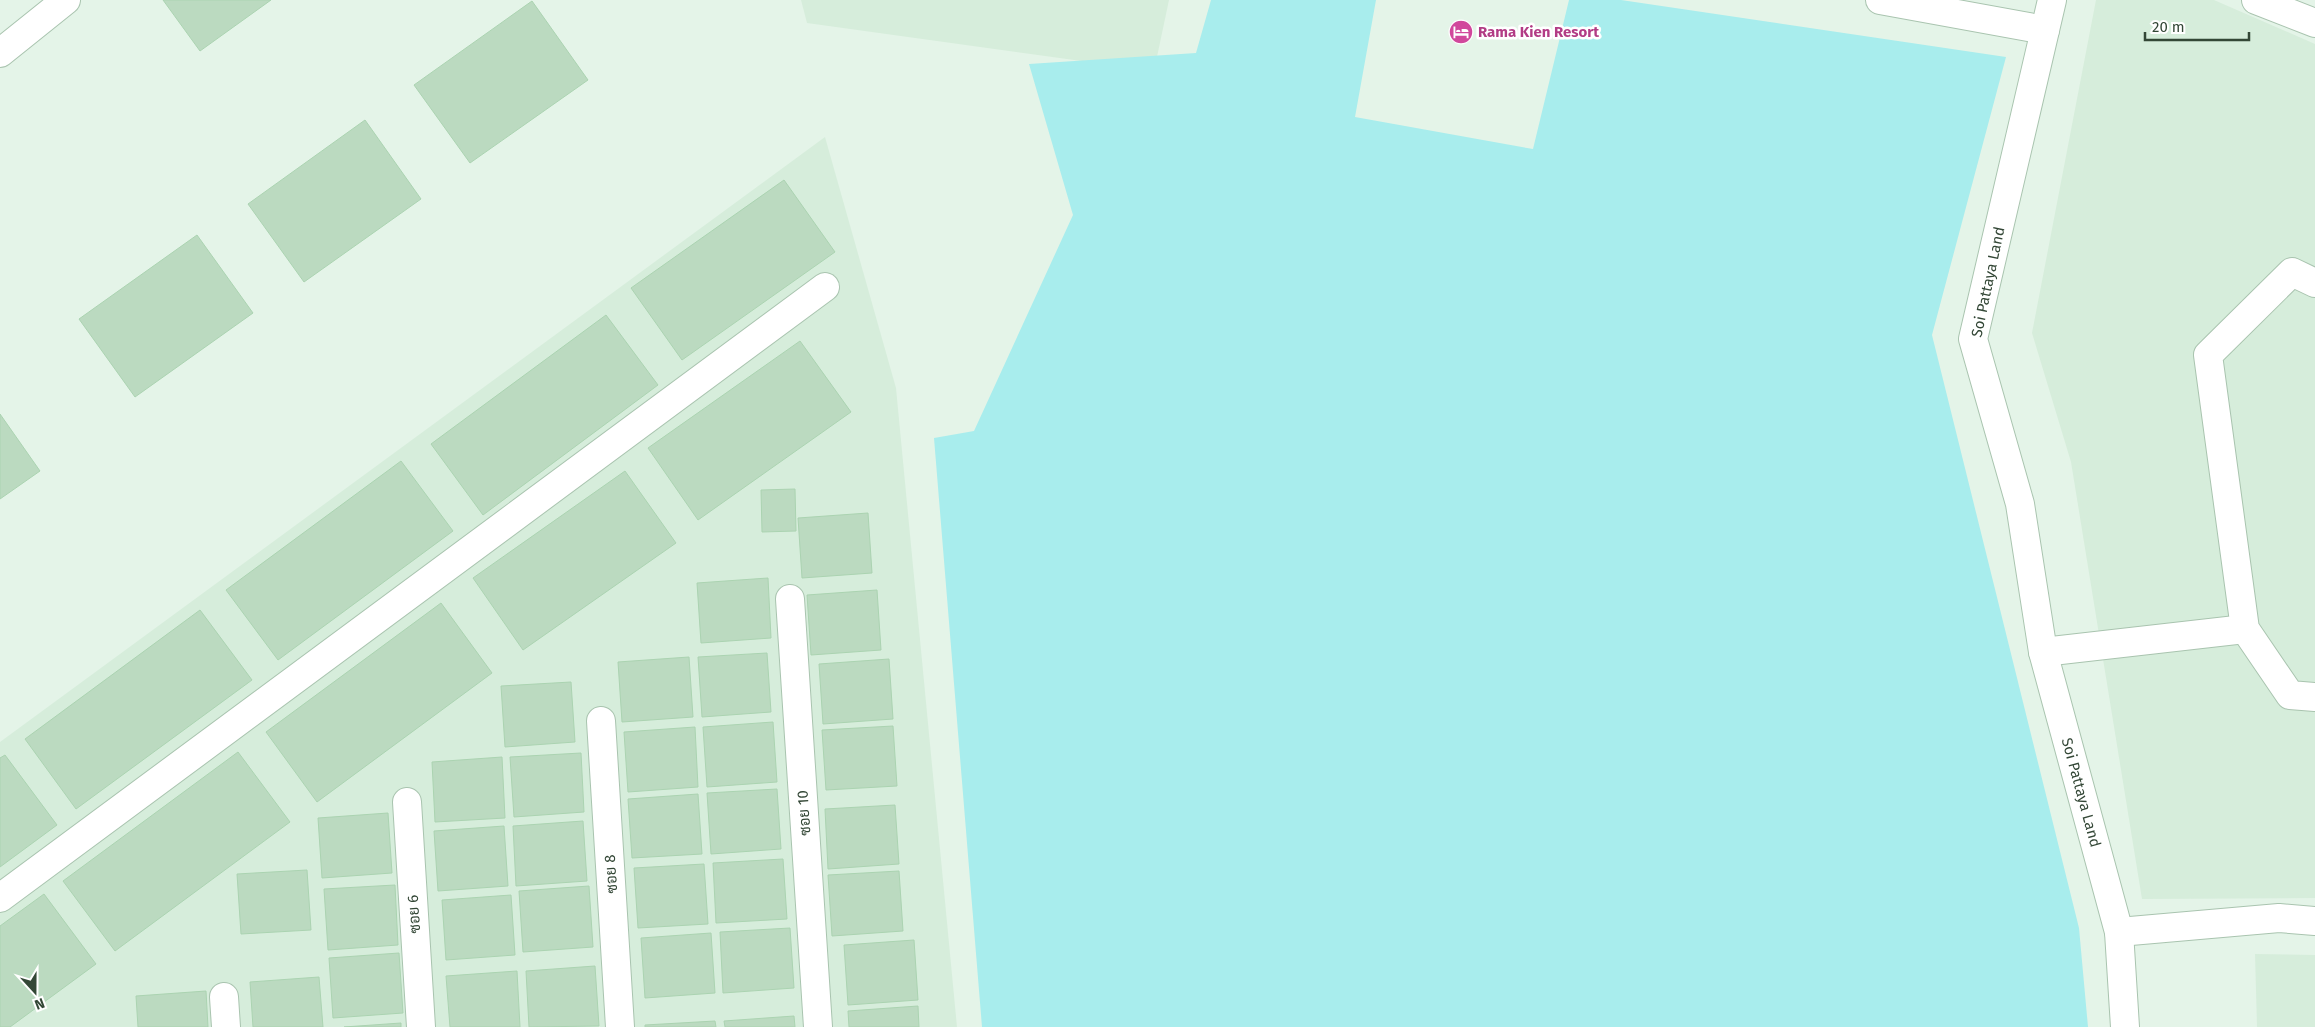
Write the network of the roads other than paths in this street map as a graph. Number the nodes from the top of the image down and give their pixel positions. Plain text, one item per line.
1 (66, 0) edge
2 (1880, 0) edge
3 (2052, 0) edge
4 (2256, 0) edge
5 (2315, 23) edge
6 (2045, 30) junction
7 (0, 53) edge
8 (2315, 283) edge
9 (825, 287) dead end
10 (790, 599) dead end
11 (2245, 629) junction
12 (2044, 652) junction
13 (2315, 697) edge
14 (601, 721) dead end
15 (407, 802) dead end
16 (0, 898) edge
17 (2315, 921) edge
18 (2119, 932) junction
19 (224, 997) dead end
20 (226, 1027) edge
21 (421, 1027) edge
22 (620, 1027) edge
23 (818, 1027) edge
24 (2125, 1027) edge

1 - 7 street
2 - 6 street
3 - 6 street, Soi Pattaya Land
4 - 5 street
6 - 12 street, Soi Pattaya Land
8 - 11 street
9 - 16 street
10 - 23 street, ซอย 10
11 - 12 street
11 - 13 street
12 - 18 street, Soi Pattaya Land
14 - 22 street, ซอย 8
15 - 21 street, ซอย 6
17 - 18 street
18 - 24 street, Soi Pattaya Land
19 - 20 street

